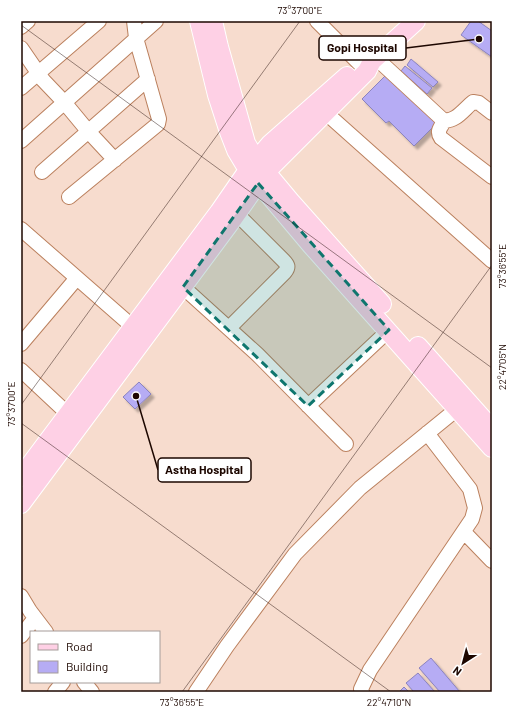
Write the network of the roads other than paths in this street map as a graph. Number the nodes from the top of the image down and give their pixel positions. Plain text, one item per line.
1 (28, 21) edge
2 (99, 21) edge
3 (134, 21) edge
4 (156, 21) edge
5 (199, 21) edge
6 (213, 21) edge
7 (317, 21) edge
8 (416, 21) edge
9 (21, 27) edge
10 (136, 38) junction
11 (21, 48) edge
12 (369, 64) junction
13 (38, 74) junction
14 (148, 79) junction
15 (21, 88) edge
16 (64, 102) junction
17 (326, 113) junction
18 (492, 113) edge
19 (445, 120) junction
20 (88, 131) junction
21 (21, 140) edge
22 (114, 160) junction
23 (257, 171) junction
24 (42, 172) dead end
25 (492, 177) edge
26 (69, 197) dead end
27 (237, 214) junction
28 (21, 230) edge
29 (492, 261) edge
30 (76, 278) junction
31 (183, 287) junction
32 (133, 328) junction
33 (229, 328) junction
34 (389, 330) junction
35 (21, 344) edge
36 (21, 370) edge
37 (308, 406) junction
38 (457, 409) junction
39 (68, 414) junction
40 (489, 420) edge
41 (427, 434) junction
42 (346, 444) dead end
43 (492, 448) edge
44 (21, 477) edge
45 (21, 504) edge
46 (464, 532) junction
47 (492, 560) edge
48 (21, 596) edge
49 (35, 618) junction
50 (45, 631) edge
51 (21, 636) edge
52 (62, 683) edge
53 (85, 683) edge
54 (55, 692) edge
55 (92, 692) edge
56 (196, 692) edge
57 (362, 692) edge

1 - 9 street
2 - 13 street
3 - 10 street
4 - 10 street
5 - 23 main road
6 - 23 main road
7 - 12 street
8 - 12 main road
10 - 14 street
10 - 16 street
11 - 13 street
12 - 17 main road
12 - 19 street
12 - 23 main road
13 - 15 street
13 - 16 street
14 - 20 street
14 - 22 street
16 - 20 street
16 - 21 street
17 - 23 main road
17 - 29 street
18 - 19 street
19 - 25 street
20 - 22 street
20 - 24 street
22 - 26 street
23 - 27 main road
23 - 32 main road
23 - 34 main road
23 - 40 main road
27 - 31 main road
27 - 33 street
28 - 30 street
30 - 32 street
30 - 35 street
31 - 33 street
31 - 45 main road
32 - 39 main road
33 - 37 street
34 - 37 street
34 - 38 main road
36 - 39 street
37 - 42 street
38 - 41 street
38 - 43 main road
39 - 44 main road
41 - 46 street
41 - 56 street
46 - 47 street
46 - 57 street
48 - 49 street
49 - 50 street
49 - 51 street
52 - 54 street
53 - 55 street

